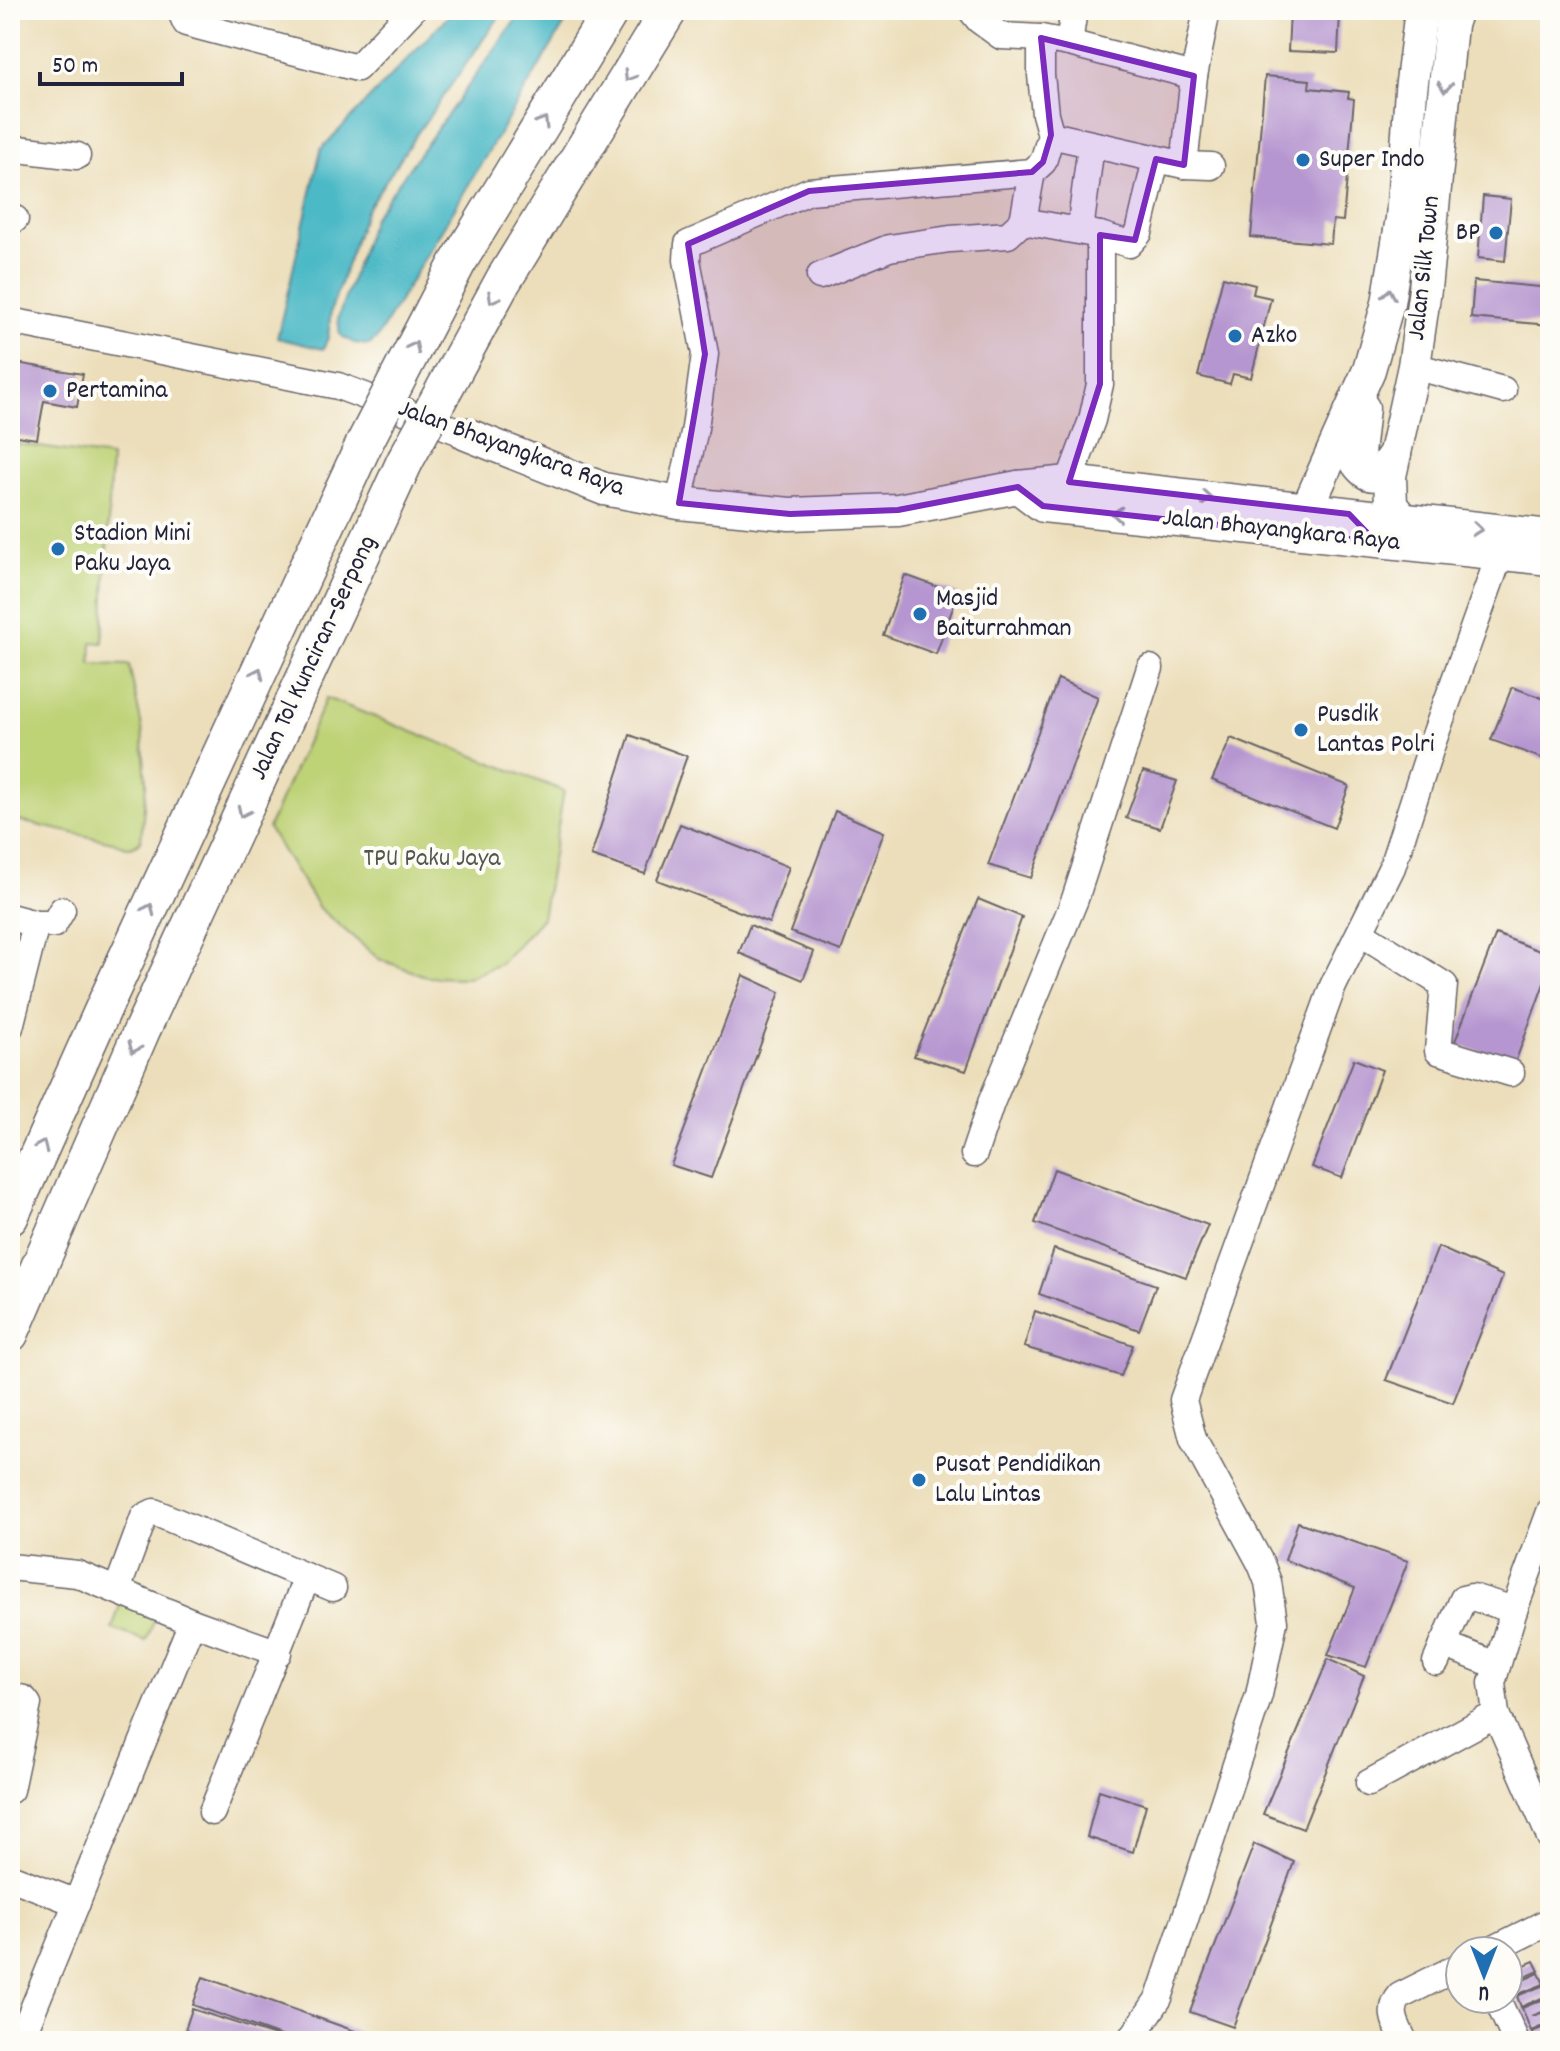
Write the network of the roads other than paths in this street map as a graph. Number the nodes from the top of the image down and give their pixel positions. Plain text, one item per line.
1 (180, 10) edge
2 (412, 10) edge
3 (611, 10) edge
4 (669, 10) edge
5 (971, 10) edge
6 (1074, 10) edge
7 (1207, 10) edge
8 (1421, 10) edge
9 (1456, 10) edge
10 (1041, 38) junction
11 (1069, 43) junction
12 (1194, 76) junction
13 (1051, 135) junction
14 (1091, 145) junction
15 (10, 148) edge
16 (77, 156) dead end
17 (1156, 159) junction
18 (1184, 165) junction
19 (1211, 166) dead end
20 (1032, 172) junction
21 (1023, 221) junction
22 (1090, 233) junction
23 (820, 276) dead end
24 (10, 321) edge
25 (1414, 366) junction
26 (1369, 370) junction
27 (1503, 390) dead end
28 (466, 434) joint
29 (1395, 453) junction
30 (1331, 454) junction
31 (1069, 482) junction
32 (1018, 487) junction
33 (679, 503) junction
34 (1307, 509) junction
35 (1349, 514) junction
36 (1404, 521) junction
37 (1550, 536) edge
38 (1376, 542) junction
39 (1500, 554) junction
40 (1550, 559) edge
41 (1150, 668) dead end
42 (62, 910) dead end
43 (10, 917) edge
44 (36, 924) junction
45 (1361, 933) junction
46 (10, 1027) edge
47 (1511, 1073) dead end
48 (974, 1154) dead end
49 (10, 1217) edge
50 (10, 1334) edge
51 (1550, 1512) edge
52 (10, 1567) edge
53 (307, 1577) junction
54 (333, 1588) dead end
55 (117, 1590) junction
56 (1514, 1610) junction
57 (192, 1622) junction
58 (278, 1653) junction
59 (1496, 1665) junction
60 (18, 1698) edge
61 (1496, 1714) junction
62 (1369, 1783) dead end
63 (10, 1790) edge
64 (212, 1812) dead end
65 (1550, 1837) edge
66 (10, 1877) edge
67 (77, 1903) junction
68 (1550, 1921) edge
69 (1522, 1935) edge
70 (1444, 1974) edge
71 (1504, 2015) edge
72 (20, 2041) edge
73 (1130, 2041) edge
74 (1404, 2041) edge
75 (1516, 2041) edge

1 - 2 street
49 -> 3 highway, Jalan Tol Kunciran–Serpong, bridge
4 -> 50 highway, Jalan Tol Kunciran–Serpong, bridge
5 - 10 street
6 - 11 street
7 - 12 street
26 -> 8 main road, Jalan Silk Town
9 -> 25 main road, Jalan Silk Town
10 - 11 street
10 - 13 street
11 - 12 street
12 - 18 street
13 - 14 street
13 - 20 street
14 - 17 street
14 - 22 street
15 - 16 street
17 - 18 street
17 - 22 street
18 - 19 street
20 - 21 street
20 - 33 street
21 - 22 street
21 - 23 street
22 - 31 street
24 - 28 street, Jalan Bhayangkara Raya
25 - 27 street
25 - 29 main road, Jalan Silk Town
26 - 29 main road
26 - 30 main road, Jalan Silk Town
28 - 33 main road, Jalan Bhayangkara Raya
29 - 36 main road, Jalan Silk Town
30 - 34 main road, Jalan Silk Town
30 - 35 main road
31 - 32 main road, Jalan Bhayangkara Raya
31 -> 34 main road, Jalan Bhayangkara Raya
32 - 33 main road, Jalan Bhayangkara Raya
38 -> 32 main road, Jalan Bhayangkara Raya
34 - 35 main road, Jalan Bhayangkara Raya
35 - 36 main road, Jalan Bhayangkara Raya
35 - 38 main road
36 -> 37 main road, Jalan Bhayangkara Raya
38 - 39 main road, Jalan Bhayangkara Raya
39 - 40 main road, Jalan Bhayangkara Raya
39 - 45 street
41 - 48 street
42 - 44 street
43 - 44 street
44 - 46 street
45 - 47 street
45 - 73 street
51 - 56 street
52 - 55 street
53 - 54 street
53 - 55 street
53 - 58 street
55 - 57 street
56 - 59 street
56 - 59 street
57 - 58 street
57 - 67 street
58 - 64 street
59 - 61 street
60 - 63 street
61 - 62 street
61 - 65 street
66 - 67 street
67 - 72 street
68 - 69 street
70 - 74 street
71 - 75 street

